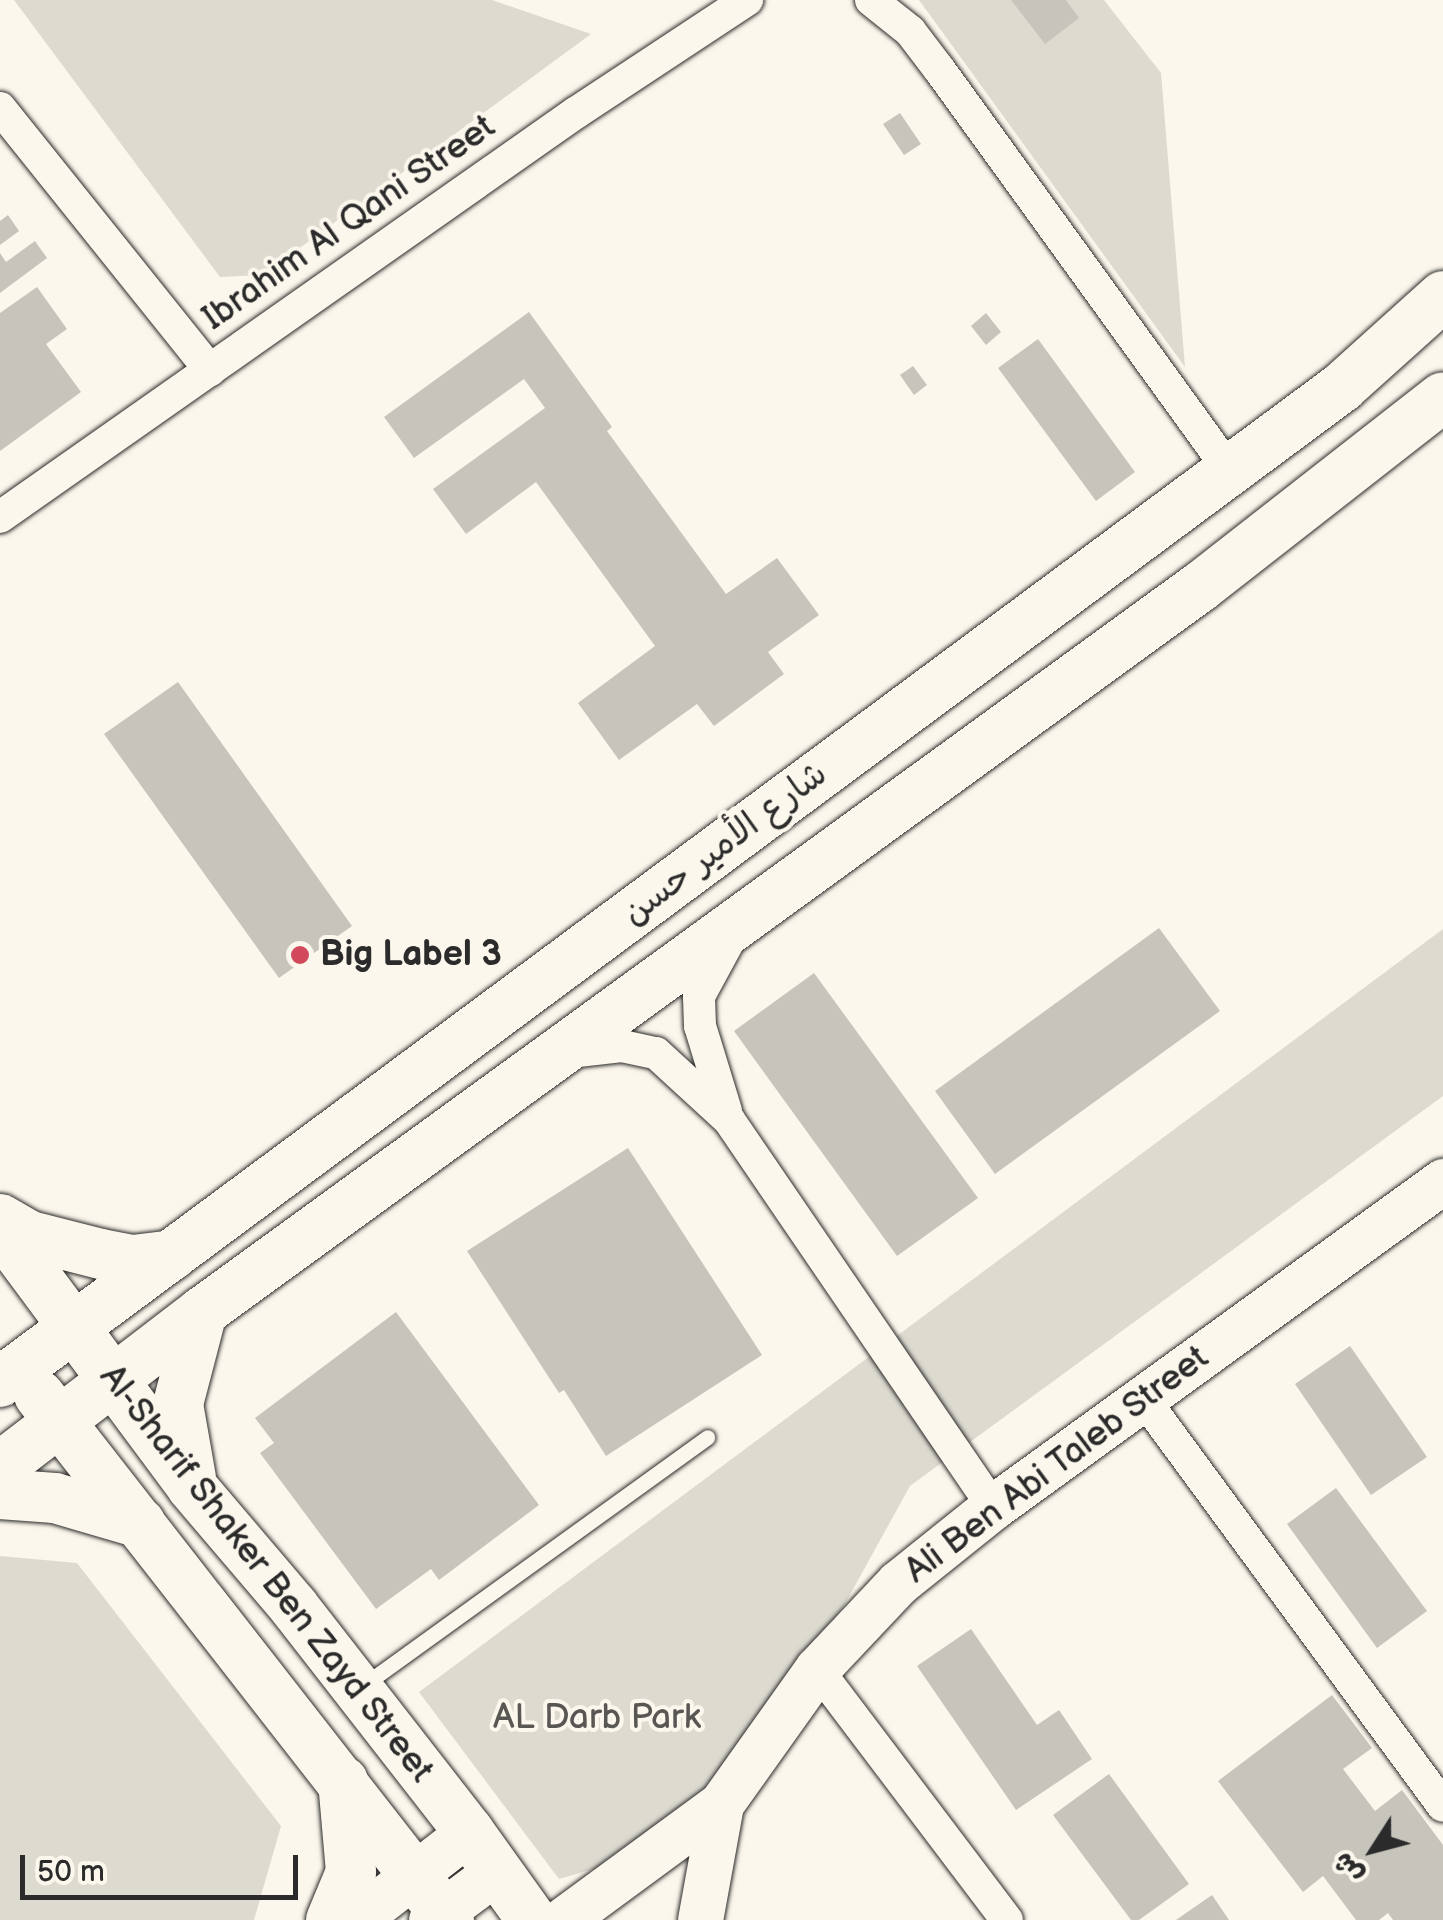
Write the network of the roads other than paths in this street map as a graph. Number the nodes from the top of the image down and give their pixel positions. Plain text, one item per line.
1 (748, 0) edge
2 (871, 0) edge
3 (0, 108) edge
4 (1443, 296) edge
5 (210, 370) junction
6 (1443, 397) edge
7 (1230, 470) junction
8 (0, 517) edge
9 (740, 923) junction
10 (561, 1054) junction
11 (729, 1120) junction
12 (1443, 1181) edge
13 (0, 1219) edge
14 (0, 1228) edge
15 (172, 1255) junction
16 (202, 1312) junction
17 (72, 1327) junction
18 (6, 1364) edge
19 (110, 1380) junction
20 (1142, 1398) junction
21 (58, 1421) junction
22 (706, 1437) dead end
23 (0, 1467) edge
24 (192, 1488) junction
25 (0, 1494) edge
26 (993, 1507) junction
27 (140, 1523) junction
28 (817, 1669) junction
29 (358, 1689) junction
30 (343, 1780) junction
31 (722, 1804) junction
32 (1443, 1806) edge
33 (483, 1851) junction
34 (434, 1906) edge
35 (331, 1920) edge
36 (356, 1920) edge
37 (532, 1920) edge
38 (563, 1920) edge
39 (700, 1920) edge
40 (1007, 1920) edge

1 - 5 street, Ibrahim Al Qani Street
2 - 7 street
3 - 5 street
4 - 7 main road, شارع الأمير حسن
5 - 8 street, Ibrahim Al Qani Street
6 - 9 main road, شارع الأمير حسن
7 - 15 main road, شارع الأمير حسن
9 - 10 main road, شارع الأمير حسن
9 - 11 street
10 - 11 street
10 - 16 main road, شارع الأمير حسن
11 - 26 street
12 - 20 main road, Ali Ben Abi Taleb Street
13 - 15 main road
14 - 17 main road, Al-Sharif Shaker Ben Zayd Street
15 - 17 main road, شارع الأمير حسن
16 - 19 main road, شارع الأمير حسن
16 - 24 main road
17 - 18 main road, شارع الأمير حسن
17 - 19 main road, Al-Sharif Shaker Ben Zayd Street
18 - 21 main road, Al-Sharif Shaker Ben Zayd Street
19 - 21 main road, شارع الأمير حسن
19 - 24 main road, Al-Sharif Shaker Ben Zayd Street
20 - 26 main road, Ali Ben Abi Taleb Street
20 - 32 street
21 - 23 main road, شارع الأمير حسن
21 - 27 main road, Al-Sharif Shaker Ben Zayd Street
22 - 29 lane
24 - 29 main road, Al-Sharif Shaker Ben Zayd Street
25 - 27 main road
26 - 28 main road, Ali Ben Abi Taleb Street
27 - 30 main road, Al-Sharif Shaker Ben Zayd Street
28 - 31 main road, Ali Ben Abi Taleb Street
28 - 40 street
29 - 33 main road, Al-Sharif Shaker Ben Zayd Street
30 - 34 main road, Al-Sharif Shaker Ben Zayd Street
30 - 35 main road
31 - 38 main road
31 - 39 main road, Ali Ben Abi Taleb Street
33 - 34 main road
33 - 37 main road, Al-Sharif Shaker Ben Zayd Street
34 - 36 main road

